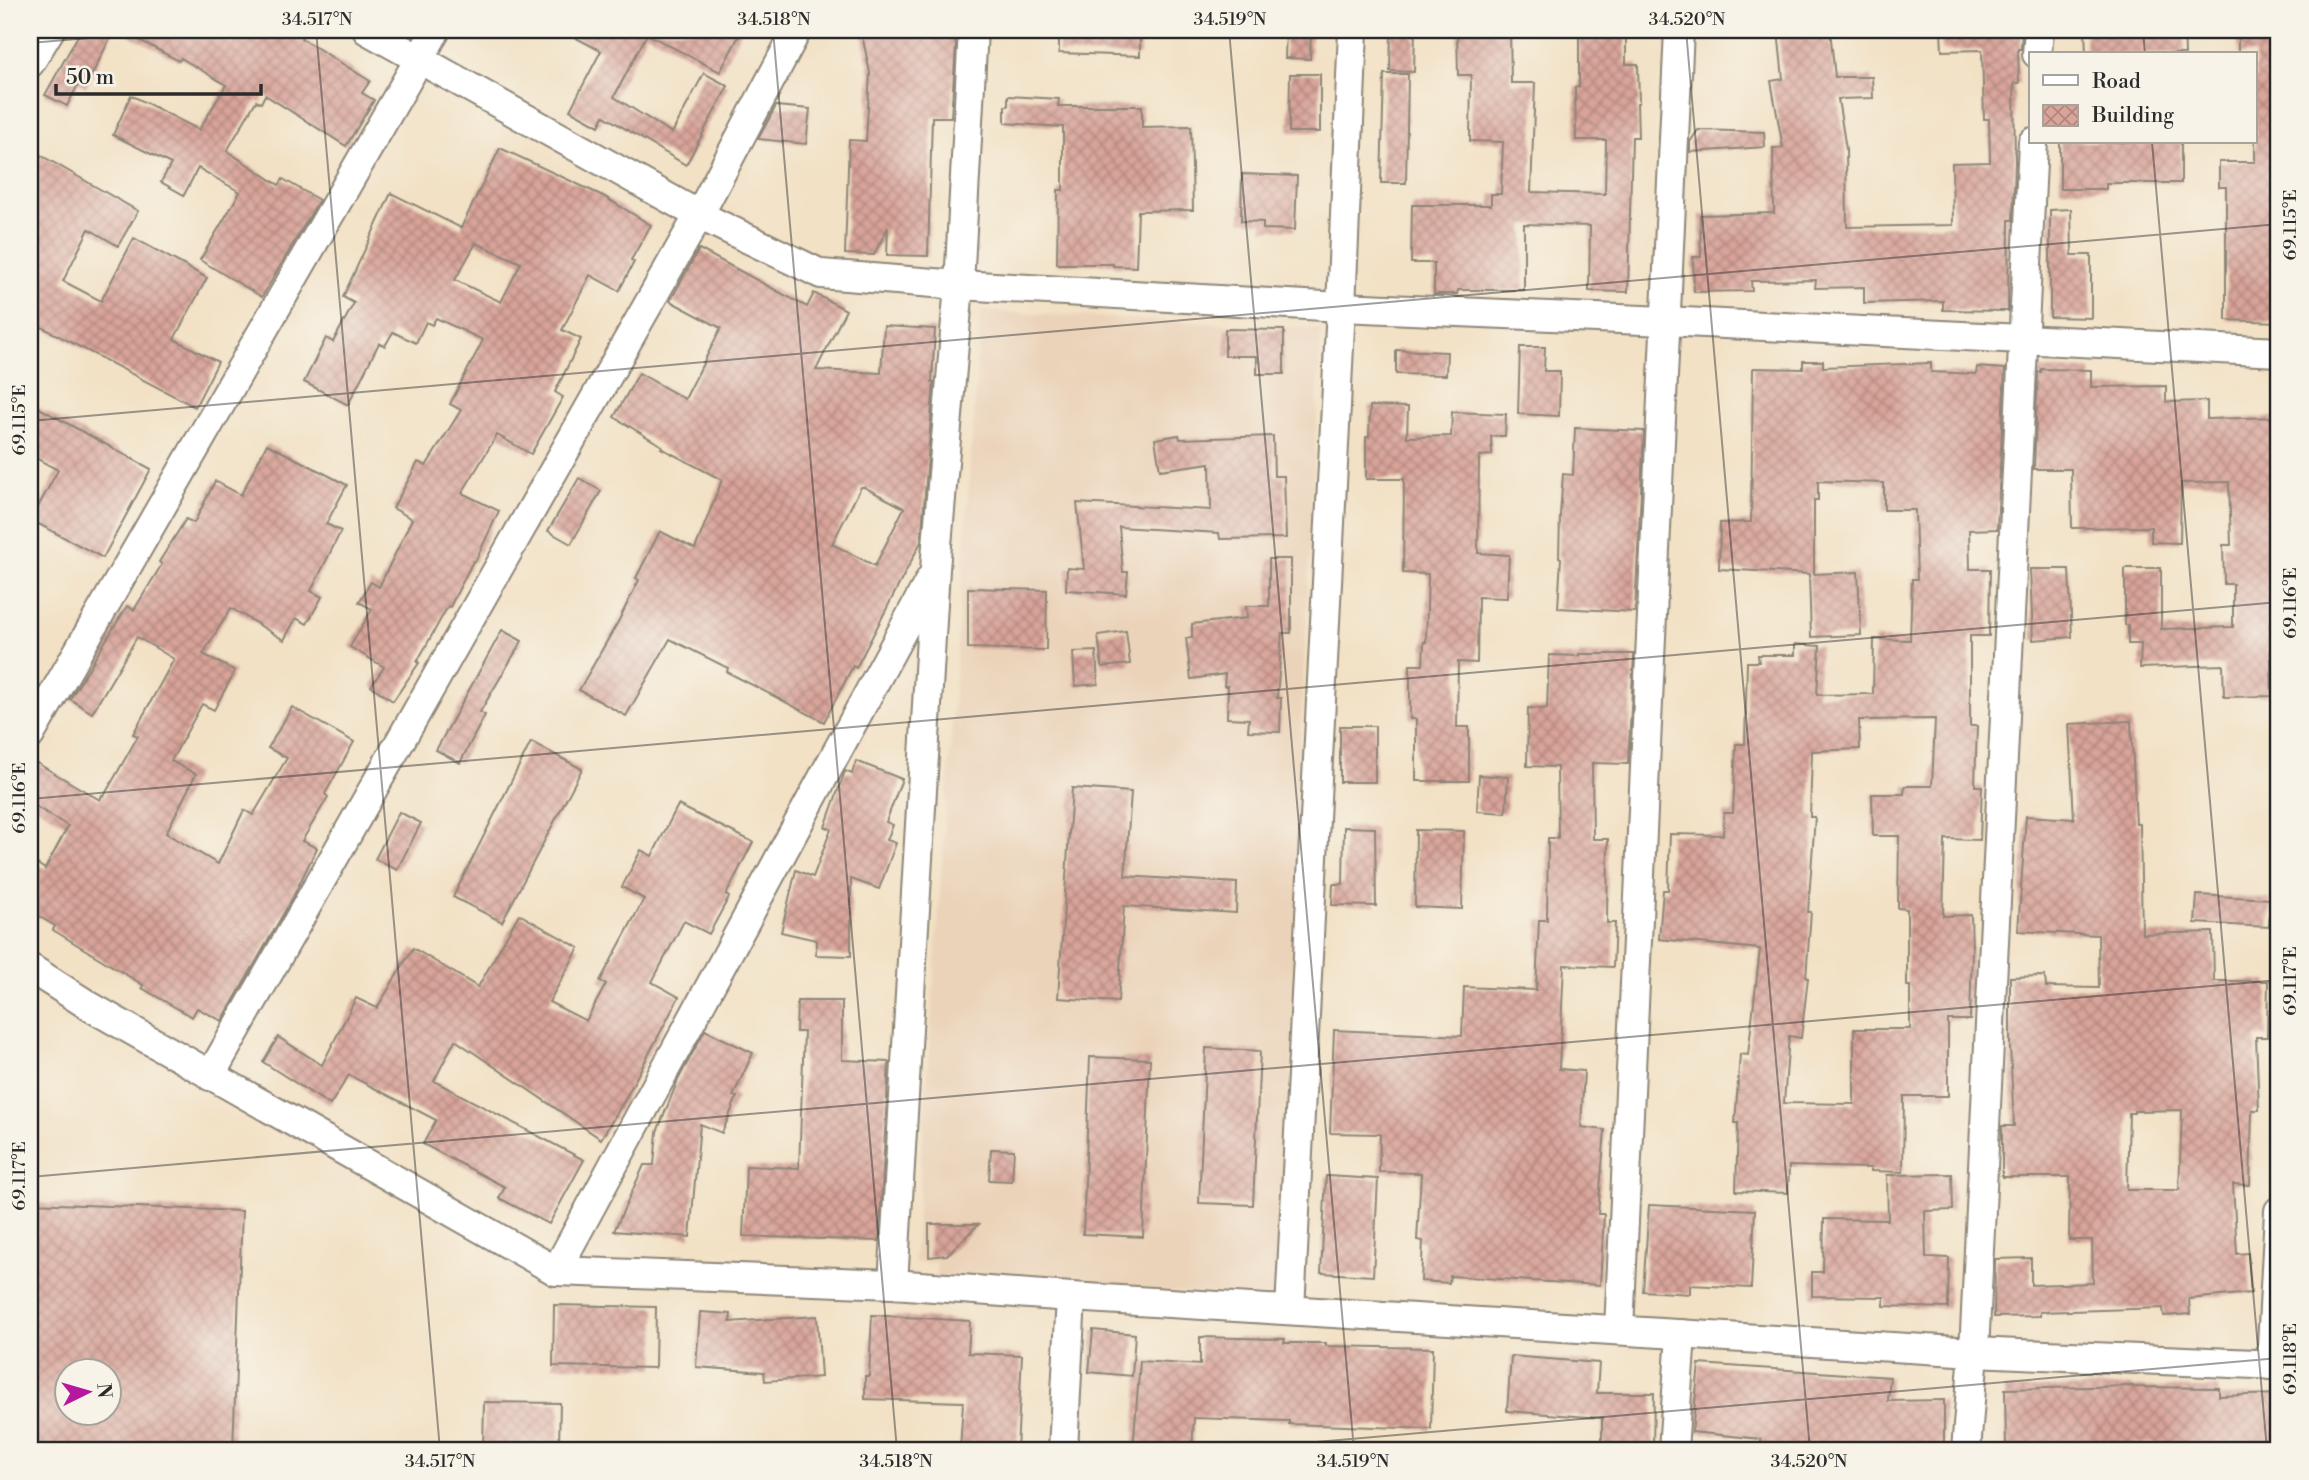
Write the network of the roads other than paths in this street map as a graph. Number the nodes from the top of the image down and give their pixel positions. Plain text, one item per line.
1 (50, 30) edge
2 (367, 30) edge
3 (436, 30) edge
4 (797, 30) edge
5 (973, 30) edge
6 (1353, 30) edge
7 (1679, 30) edge
8 (2039, 30) edge
9 (2037, 52) edge
10 (418, 60) junction
11 (30, 63) edge
12 (2033, 144) edge
13 (699, 215) junction
14 (958, 285) junction
15 (1341, 307) junction
16 (1665, 321) junction
17 (2024, 339) junction
18 (2279, 352) edge
19 (935, 569) junction
20 (30, 735) edge
21 (30, 968) edge
22 (210, 1076) junction
23 (2279, 1211) edge
24 (556, 1271) junction
25 (892, 1284) junction
26 (1071, 1297) junction
27 (1290, 1310) junction
28 (1619, 1330) junction
29 (1681, 1334) junction
30 (1974, 1352) junction
31 (2275, 1365) edge
32 (1063, 1450) edge
33 (1673, 1450) edge
34 (1966, 1450) edge

1 - 11 street
2 - 10 street
3 - 10 street
4 - 13 street
5 - 14 street
6 - 15 street
7 - 16 street
8 - 9 street
10 - 13 street
10 - 20 street
12 - 17 street
13 - 14 street
13 - 22 street
14 - 15 street
14 - 19 street
15 - 16 street
15 - 27 street
16 - 17 street
16 - 28 street
17 - 18 street
17 - 30 street
19 - 24 street
19 - 25 street
21 - 22 street
22 - 24 street
23 - 31 street
24 - 25 street
25 - 26 street
26 - 27 street
26 - 32 street
27 - 28 street
28 - 29 street
29 - 30 street
29 - 33 street
30 - 31 street
30 - 34 street

